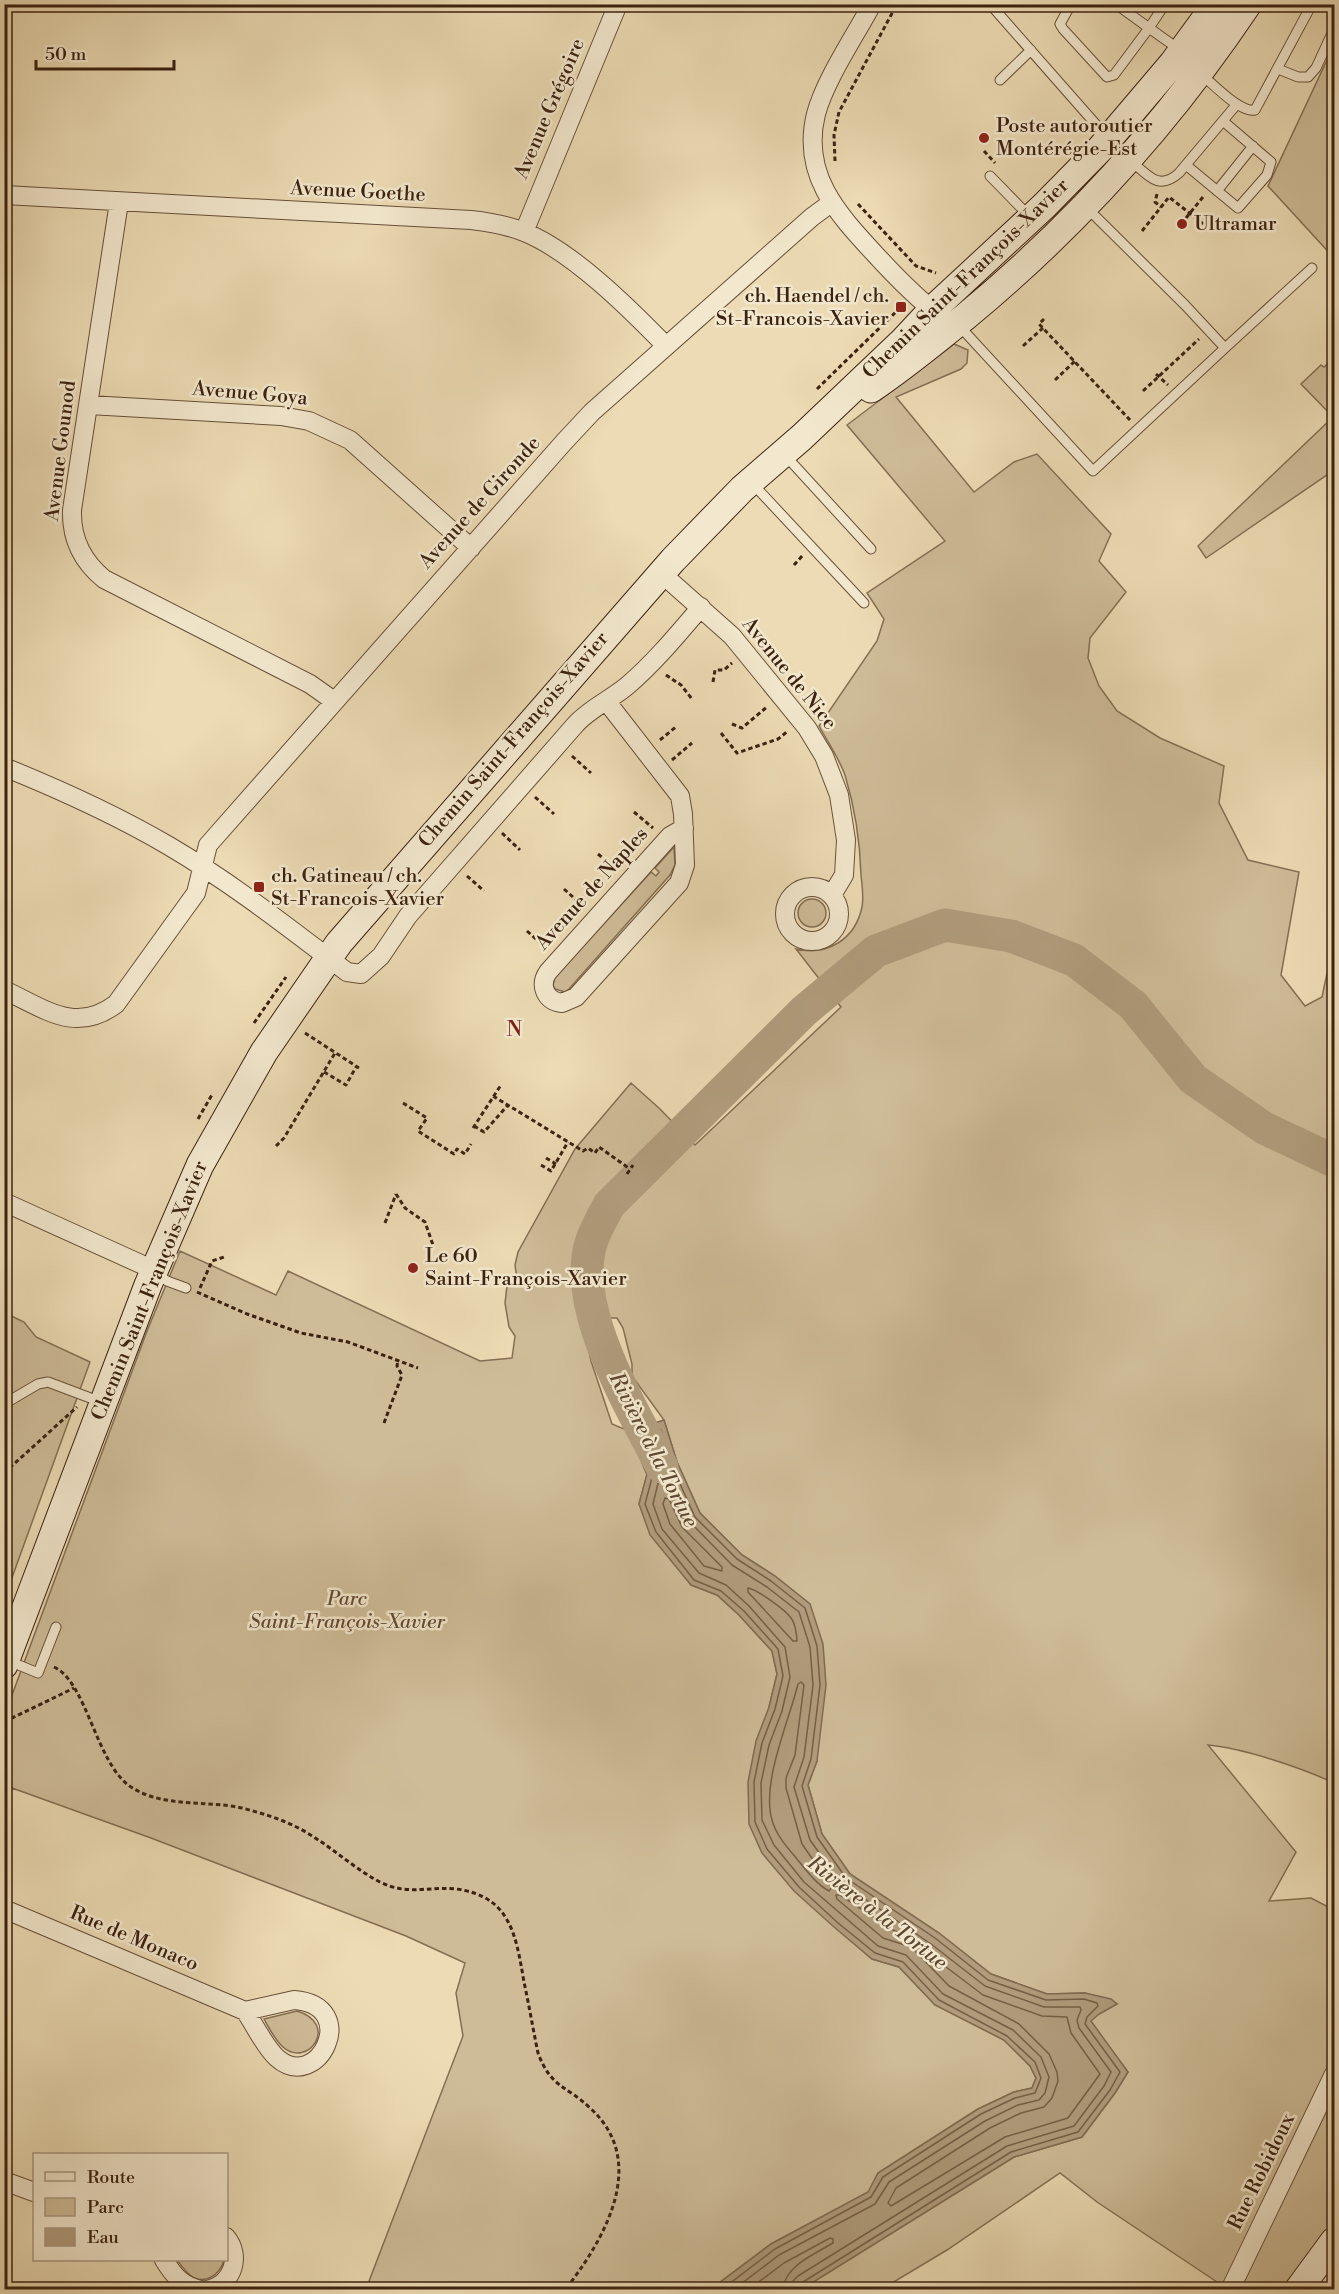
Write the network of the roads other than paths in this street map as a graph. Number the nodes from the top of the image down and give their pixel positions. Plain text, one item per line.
1 (618, 4) edge
2 (872, 4) edge
3 (990, 4) edge
4 (1116, 4) edge
5 (1216, 4) edge
6 (1248, 4) edge
7 (1312, 4) edge
8 (1165, 5) edge
9 (1067, 6) edge
10 (1149, 28) junction
11 (1335, 29) edge
12 (1031, 50) junction
13 (1182, 52) junction
14 (1278, 69) junction
15 (1199, 72) junction
16 (1000, 80) dead end
17 (1237, 104) junction
18 (1223, 121) junction
19 (1253, 146) junction
20 (1119, 149) junction
21 (1186, 165) junction
22 (990, 176) dead end
23 (1214, 189) junction
24 (4, 195) edge
25 (119, 202) junction
26 (831, 203) junction
27 (1085, 206) junction
28 (1030, 218) junction
29 (524, 232) junction
30 (1312, 268) dead end
31 (932, 310) junction
32 (954, 326) junction
33 (666, 346) junction
34 (1225, 348) junction
35 (89, 405) junction
36 (792, 445) junction
37 (751, 481) junction
38 (471, 548) junction
39 (871, 549) dead end
40 (661, 573) junction
41 (864, 603) dead end
42 (701, 607) junction
43 (334, 701) junction
44 (607, 702) junction
45 (4, 767) edge
46 (684, 828) junction
47 (202, 867) junction
48 (832, 895) dead end
49 (329, 958) junction
50 (4, 990) edge
51 (4, 1202) edge
52 (154, 1270) junction
53 (186, 1288) road end
54 (4, 1404) edge
55 (91, 1404) junction
56 (56, 1627) dead end
57 (5, 1663) edge
58 (4, 1909) edge
59 (245, 2011) junction
60 (1335, 2074) edge
61 (4, 2181) edge
62 (33, 2192) edge
63 (228, 2240) edge
64 (1335, 2241) edge
65 (165, 2261) edge
66 (201, 2289) edge
67 (207, 2289) edge
68 (1230, 2289) edge
69 (1298, 2289) edge

1 - 29 street, Avenue Grégoire
2 - 26 street
3 - 12 lane
4 - 10 lane
5 - 13 street, Chemin Saint-François-Xavier
6 - 15 street, Chemin Saint-François-Xavier
7 - 14 lane
8 - 10 lane
9 - 10 lane
10 - 13 lane
11 - 14 lane
12 - 16 lane
12 - 20 lane
13 - 20 street, Chemin Saint-François-Xavier
14 - 17 lane
15 - 17 lane
15 - 20 street, Chemin Saint-François-Xavier
17 - 18 lane
18 - 19 lane
18 - 21 lane
19 - 23 lane
19 - 23 lane
20 - 21 lane
20 - 27 street, Chemin Saint-François-Xavier
20 - 28 street, Chemin Saint-François-Xavier
21 - 23 lane
22 - 28 lane
24 - 25 street, Avenue Goethe
25 - 29 street, Avenue Goethe
25 - 35 street, Avenue Gounod
26 - 31 street
26 - 33 street, Avenue de Gironde
27 - 32 street, Chemin Saint-François-Xavier
27 - 34 lane
28 - 31 street, Chemin Saint-François-Xavier
29 - 33 street, Avenue Goethe
30 - 34 lane
31 - 32 street
31 - 36 street, Chemin Saint-François-Xavier
32 - 34 lane
32 - 36 street, Chemin Saint-François-Xavier
33 - 38 street, Avenue de Gironde
35 - 38 street, Avenue Goya
35 - 43 street, Avenue Gounod
36 - 37 street, Chemin Saint-François-Xavier
36 - 39 lane
37 - 40 street, Chemin Saint-François-Xavier
37 - 41 lane
38 - 43 street, Avenue de Gironde
40 - 42 street, Avenue de Nice
40 - 49 street, Chemin Saint-François-Xavier
42 - 44 street
42 - 48 street, Avenue de Nice
43 - 47 street, Avenue de Gironde
44 - 46 street, Avenue de Naples
44 - 49 street
45 - 47 street
46 - 46 street, Avenue de Naples
47 - 49 street
47 - 50 street, Avenue de Gironde
49 - 52 street, Chemin Saint-François-Xavier
51 - 52 street
52 - 53 lane
52 - 55 street, Chemin Saint-François-Xavier
54 - 55 lane
55 - 57 street, Chemin Saint-François-Xavier
56 - 57 lane
58 - 59 street, Rue de Monaco
59 - 59 street
60 - 68 street, Rue Robidoux
61 - 62 street
63 - 67 street
64 - 69 street
65 - 66 street

